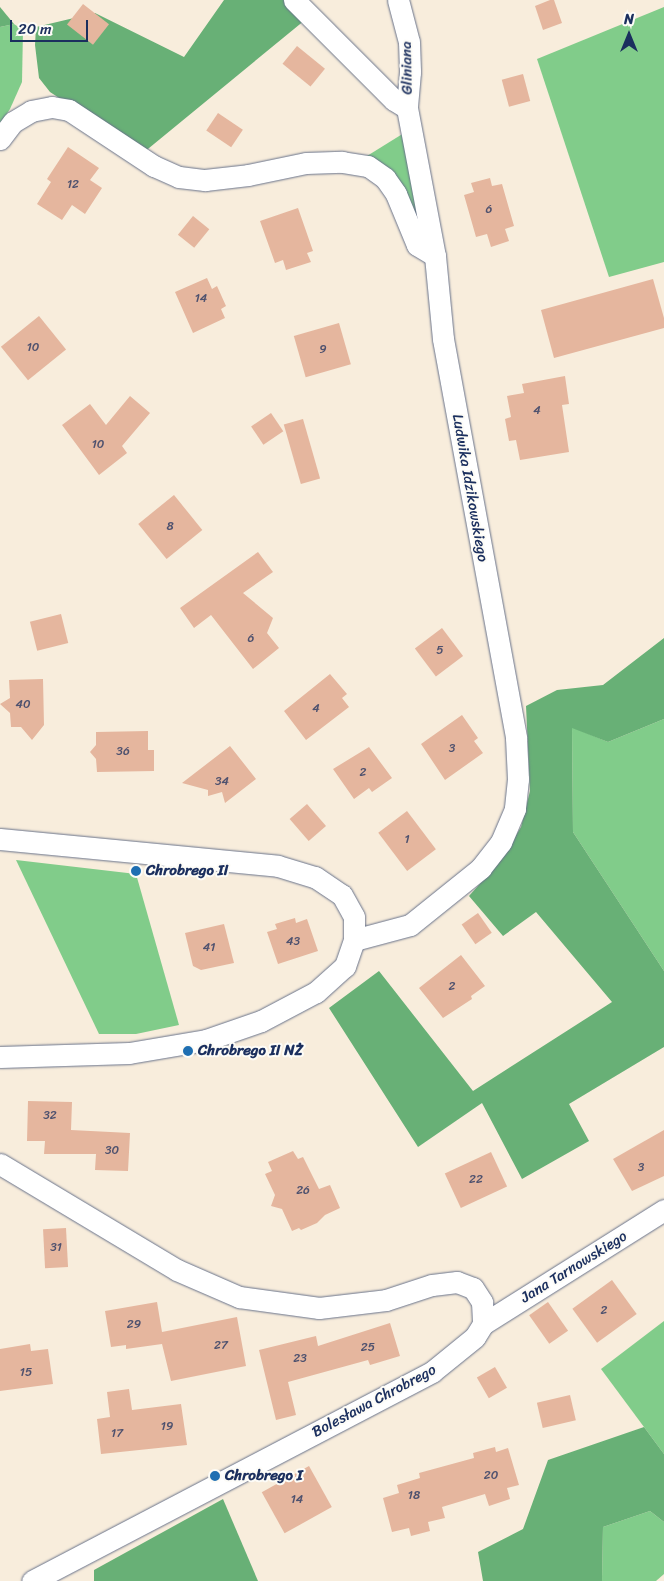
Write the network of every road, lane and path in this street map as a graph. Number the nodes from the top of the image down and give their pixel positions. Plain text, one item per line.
1 (294, 0) edge
2 (398, 0) edge
3 (407, 108) junction
4 (0, 139) edge
5 (436, 256) junction
6 (0, 839) edge
7 (354, 940) junction
8 (0, 1057) edge
9 (0, 1164) edge
10 (664, 1210) edge
11 (483, 1324) junction
12 (32, 1581) edge

1 - 3 street
2 - 3 street, Gliniana
3 - 5 street, Ludwika Idzikowskiego
4 - 5 street
5 - 7 street, Ludwika Idzikowskiego
6 - 7 street
7 - 8 street
9 - 11 street
10 - 11 street, Jana Tarnowskiego
11 - 12 street, Bolesława Chrobrego

